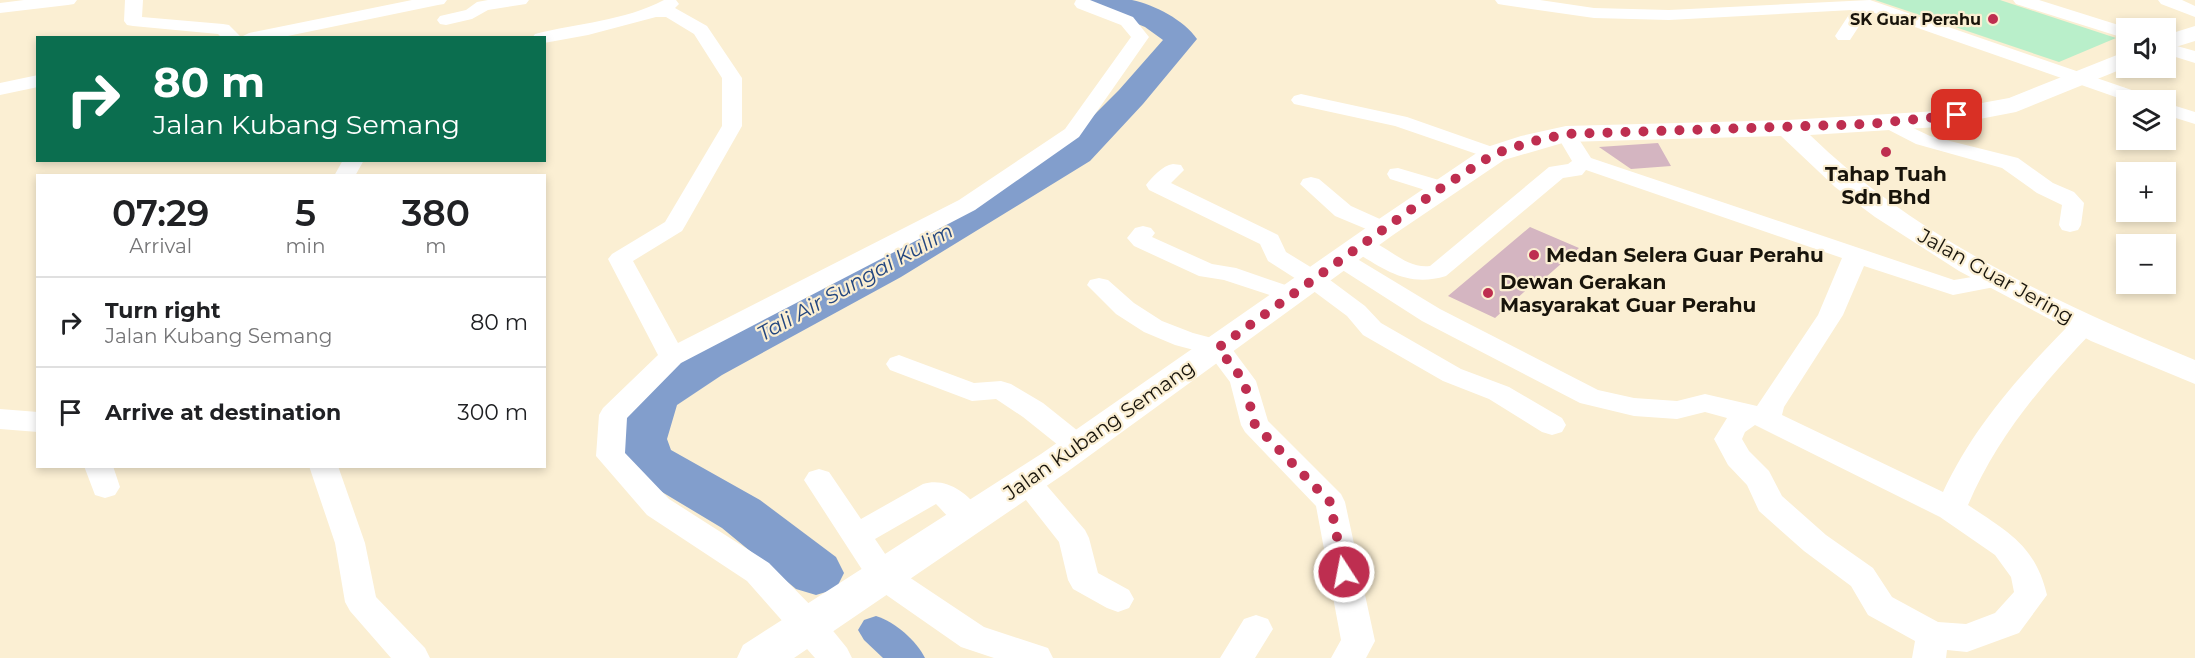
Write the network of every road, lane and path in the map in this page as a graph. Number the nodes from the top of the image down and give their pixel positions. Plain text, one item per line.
1 (68, 0) edge
2 (134, 0) edge
3 (439, 0) edge
4 (520, 0) edge
5 (682, 0) edge
6 (1504, 0) edge
7 (2022, 0) edge
8 (2167, 0) edge
9 (1083, 1) edge
10 (1539, 3) edge
11 (1865, 4) junction
12 (23, 6) junction
13 (0, 8) edge
14 (655, 12) junction
15 (2195, 12) edge
16 (0, 18) edge
17 (445, 29) edge
18 (2116, 30) edge
19 (2195, 33) edge
20 (231, 36) edge
21 (259, 36) edge
22 (1844, 36) dead end
23 (546, 37) edge
24 (2176, 40) edge
25 (2176, 51) edge
26 (2195, 57) edge
27 (2116, 62) edge
28 (2078, 78) junction
29 (36, 81) edge
30 (0, 89) edge
31 (2116, 91) edge
32 (1301, 100) dead end
33 (2176, 112) edge
34 (2195, 118) edge
35 (1890, 123) junction
36 (1788, 128) junction
37 (1566, 134) junction
38 (1494, 154) junction
39 (1583, 162) junction
40 (1173, 170) dead end
41 (1398, 174) dead end
42 (1311, 184) dead end
43 (1441, 188) junction
44 (2070, 225) dead end
45 (1143, 233) dead end
46 (1361, 244) junction
47 (1855, 255) junction
48 (1996, 280) junction
49 (1099, 285) dead end
50 (1302, 287) junction
51 (1953, 288) junction
52 (1918, 296) dead end
53 (2085, 324) junction
54 (1218, 348) junction
55 (672, 357) junction
56 (899, 364) dead end
57 (2195, 373) edge
58 (1759, 417) junction
59 (0, 418) edge
60 (36, 422) edge
61 (1552, 425) dead end
62 (1078, 446) junction
63 (324, 468) edge
64 (819, 480) dead end
65 (1026, 481) junction
66 (1951, 509) junction
67 (970, 519) junction
68 (856, 536) junction
69 (883, 576) junction
70 (1118, 599) dead end
71 (808, 626) junction
72 (1256, 628) dead end
73 (1931, 647) edge
74 (413, 658) edge
75 (759, 658) edge
76 (835, 658) edge
77 (1036, 658) edge
78 (1237, 658) edge
79 (1348, 658) edge

1 - 12 street
2 - 20 street
3 - 17 street
3 - 21 street
4 - 17 street
5 - 14 street
6 - 10 street
7 - 18 street
8 - 15 street
9 - 55 street
10 - 11 street
11 - 22 street
11 - 28 street
12 - 13 street
12 - 16 street
14 - 23 street
14 - 55 street
19 - 24 main road
25 - 26 street
27 - 28 main road, Jalan Kubang Semang
28 - 31 street
28 - 35 main road, Jalan Kubang Semang
29 - 30 street
32 - 38 street
33 - 34 street
35 - 36 main road, Jalan Kubang Semang
35 - 44 street
36 - 37 main road, Jalan Kubang Semang
36 - 48 main road, Jalan Guar Jering
37 - 38 main road, Jalan Kubang Semang
37 - 39 street
38 - 43 main road, Jalan Kubang Semang
39 - 46 street
39 - 47 street
40 - 50 street
41 - 43 street
42 - 46 street
43 - 46 main road, Jalan Kubang Semang
45 - 50 street
46 - 50 main road, Jalan Kubang Semang
46 - 58 street
47 - 51 street
47 - 58 street
48 - 51 street
48 - 53 main road, Jalan Guar Jering
49 - 54 street
50 - 54 main road, Jalan Kubang Semang
50 - 61 street
51 - 52 street
53 - 57 main road, Jalan Guar Jering
53 - 66 street
54 - 62 main road, Jalan Kubang Semang
54 - 79 street
55 - 71 street
56 - 62 street
58 - 66 street
58 - 73 street
59 - 60 street
62 - 65 main road, Jalan Kubang Semang
63 - 74 street
64 - 68 street
65 - 67 main road, Jalan Kubang Semang
65 - 70 street
66 - 73 street
67 - 68 street
67 - 69 main road, Jalan Kubang Semang
68 - 69 street
69 - 71 main road, Jalan Kubang Semang
69 - 77 street
71 - 75 main road, Jalan Kubang Semang
71 - 76 street
72 - 78 street

